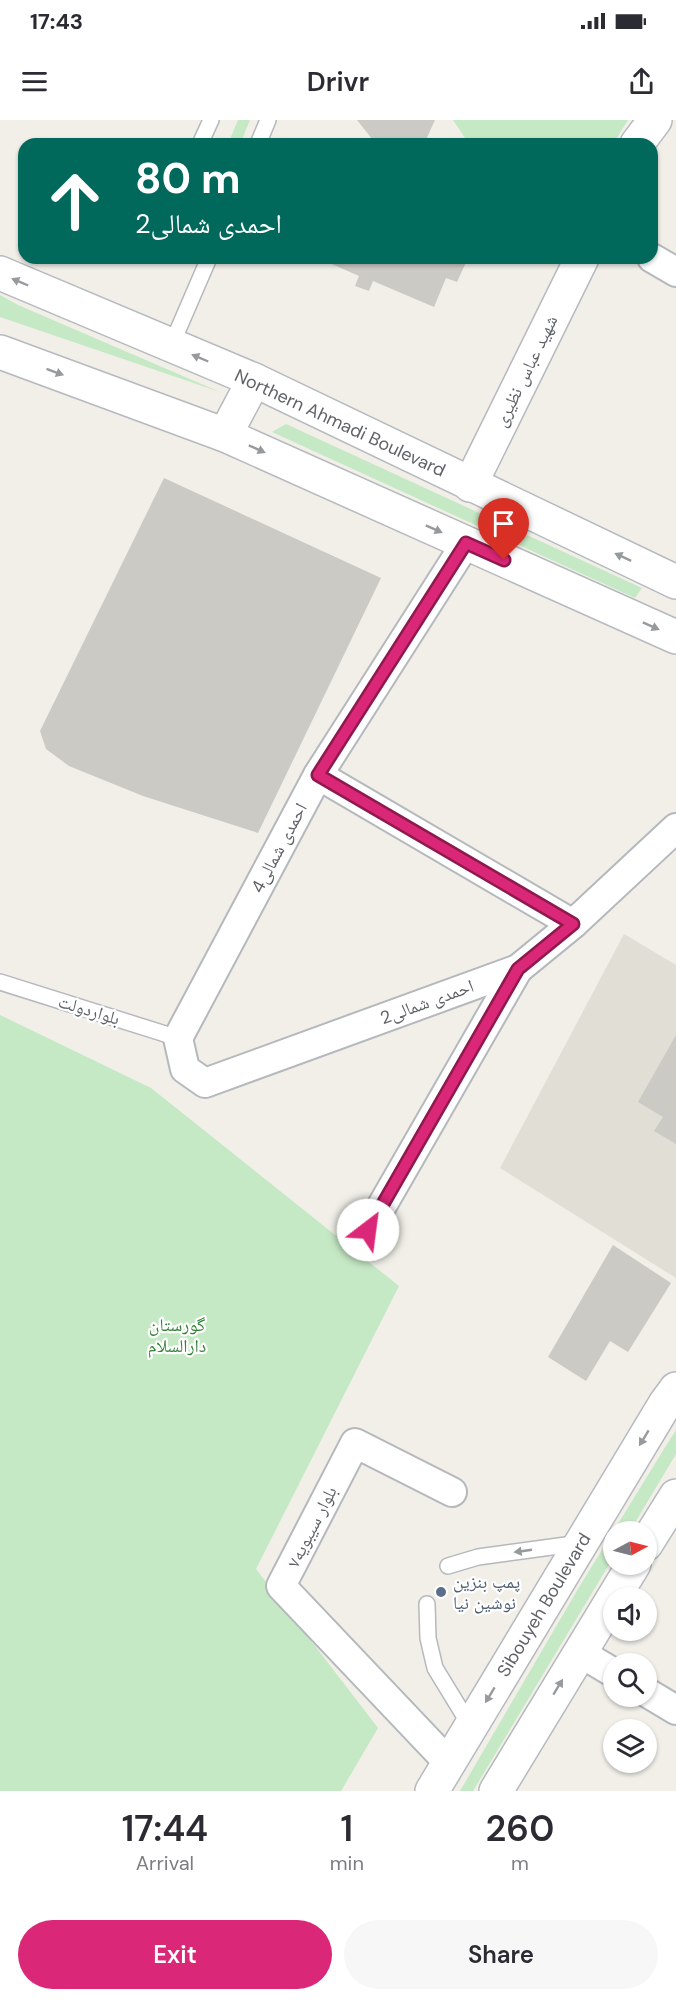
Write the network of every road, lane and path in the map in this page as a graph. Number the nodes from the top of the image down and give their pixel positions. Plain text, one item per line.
1 (211, 120) edge
2 (268, 120) edge
3 (655, 120) edge
4 (203, 138) edge
5 (260, 138) edge
6 (642, 138) edge
7 (658, 262) edge
8 (201, 264) edge
9 (206, 264) edge
10 (579, 264) edge
11 (676, 272) edge
12 (0, 273) edge
13 (201, 275) junction
14 (171, 346) junction
15 (0, 352) edge
16 (254, 380) junction
17 (225, 435) junction
18 (470, 485) junction
19 (466, 543) junction
20 (676, 582) edge
21 (676, 637) edge
22 (318, 775) junction
23 (676, 828) edge
24 (573, 924) junction
25 (518, 969) junction
26 (0, 982) edge
27 (178, 1038) junction
28 (368, 1230) dead end
29 (676, 1389) edge
30 (452, 1492) dead end
31 (676, 1496) edge
32 (657, 1526) edge
33 (581, 1543) junction
34 (448, 1566) dead end
35 (627, 1575) edge
36 (427, 1604) dead end
37 (579, 1652) junction
38 (603, 1666) edge
39 (657, 1699) edge
40 (676, 1710) edge
41 (471, 1727) junction
42 (449, 1763) junction
43 (432, 1791) edge
44 (496, 1791) edge

1 - 4 lane
2 - 5 lane
3 - 6 main road
7 - 11 street
8 - 13 lane
9 - 13 lane
10 - 18 main road, شهید عباس نظیری
14 -> 12 main road, Northern Ahmadi Boulevard
13 - 14 lane
16 -> 14 main road, Northern Ahmadi Boulevard
15 -> 17 main road
16 - 17 main road
16 - 18 main road, Northern Ahmadi Boulevard
17 -> 19 main road
20 -> 18 main road, Northern Ahmadi Boulevard
19 -> 21 main road
19 - 22 street, 4احمدی شمالی
22 - 24 street
22 - 27 street, 4احمدی شمالی
23 - 24 street, 2احمدی شمالی
24 - 25 street, 2احمدی شمالی
25 - 27 street, 2احمدی شمالی
25 - 28 street
26 - 27 lane, بلواردولت
29 -> 33 main road, Sibouyeh Boulevard
30 - 42 street, بلوار سیبویه۷
31 - 32 main road
33 -> 34 lane
33 -> 41 main road, Sibouyeh Boulevard
35 - 37 main road
36 - 41 lane
37 - 38 street
44 -> 37 main road
39 - 40 street
41 - 42 main road, Sibouyeh Boulevard
42 - 43 main road, Sibouyeh Boulevard

